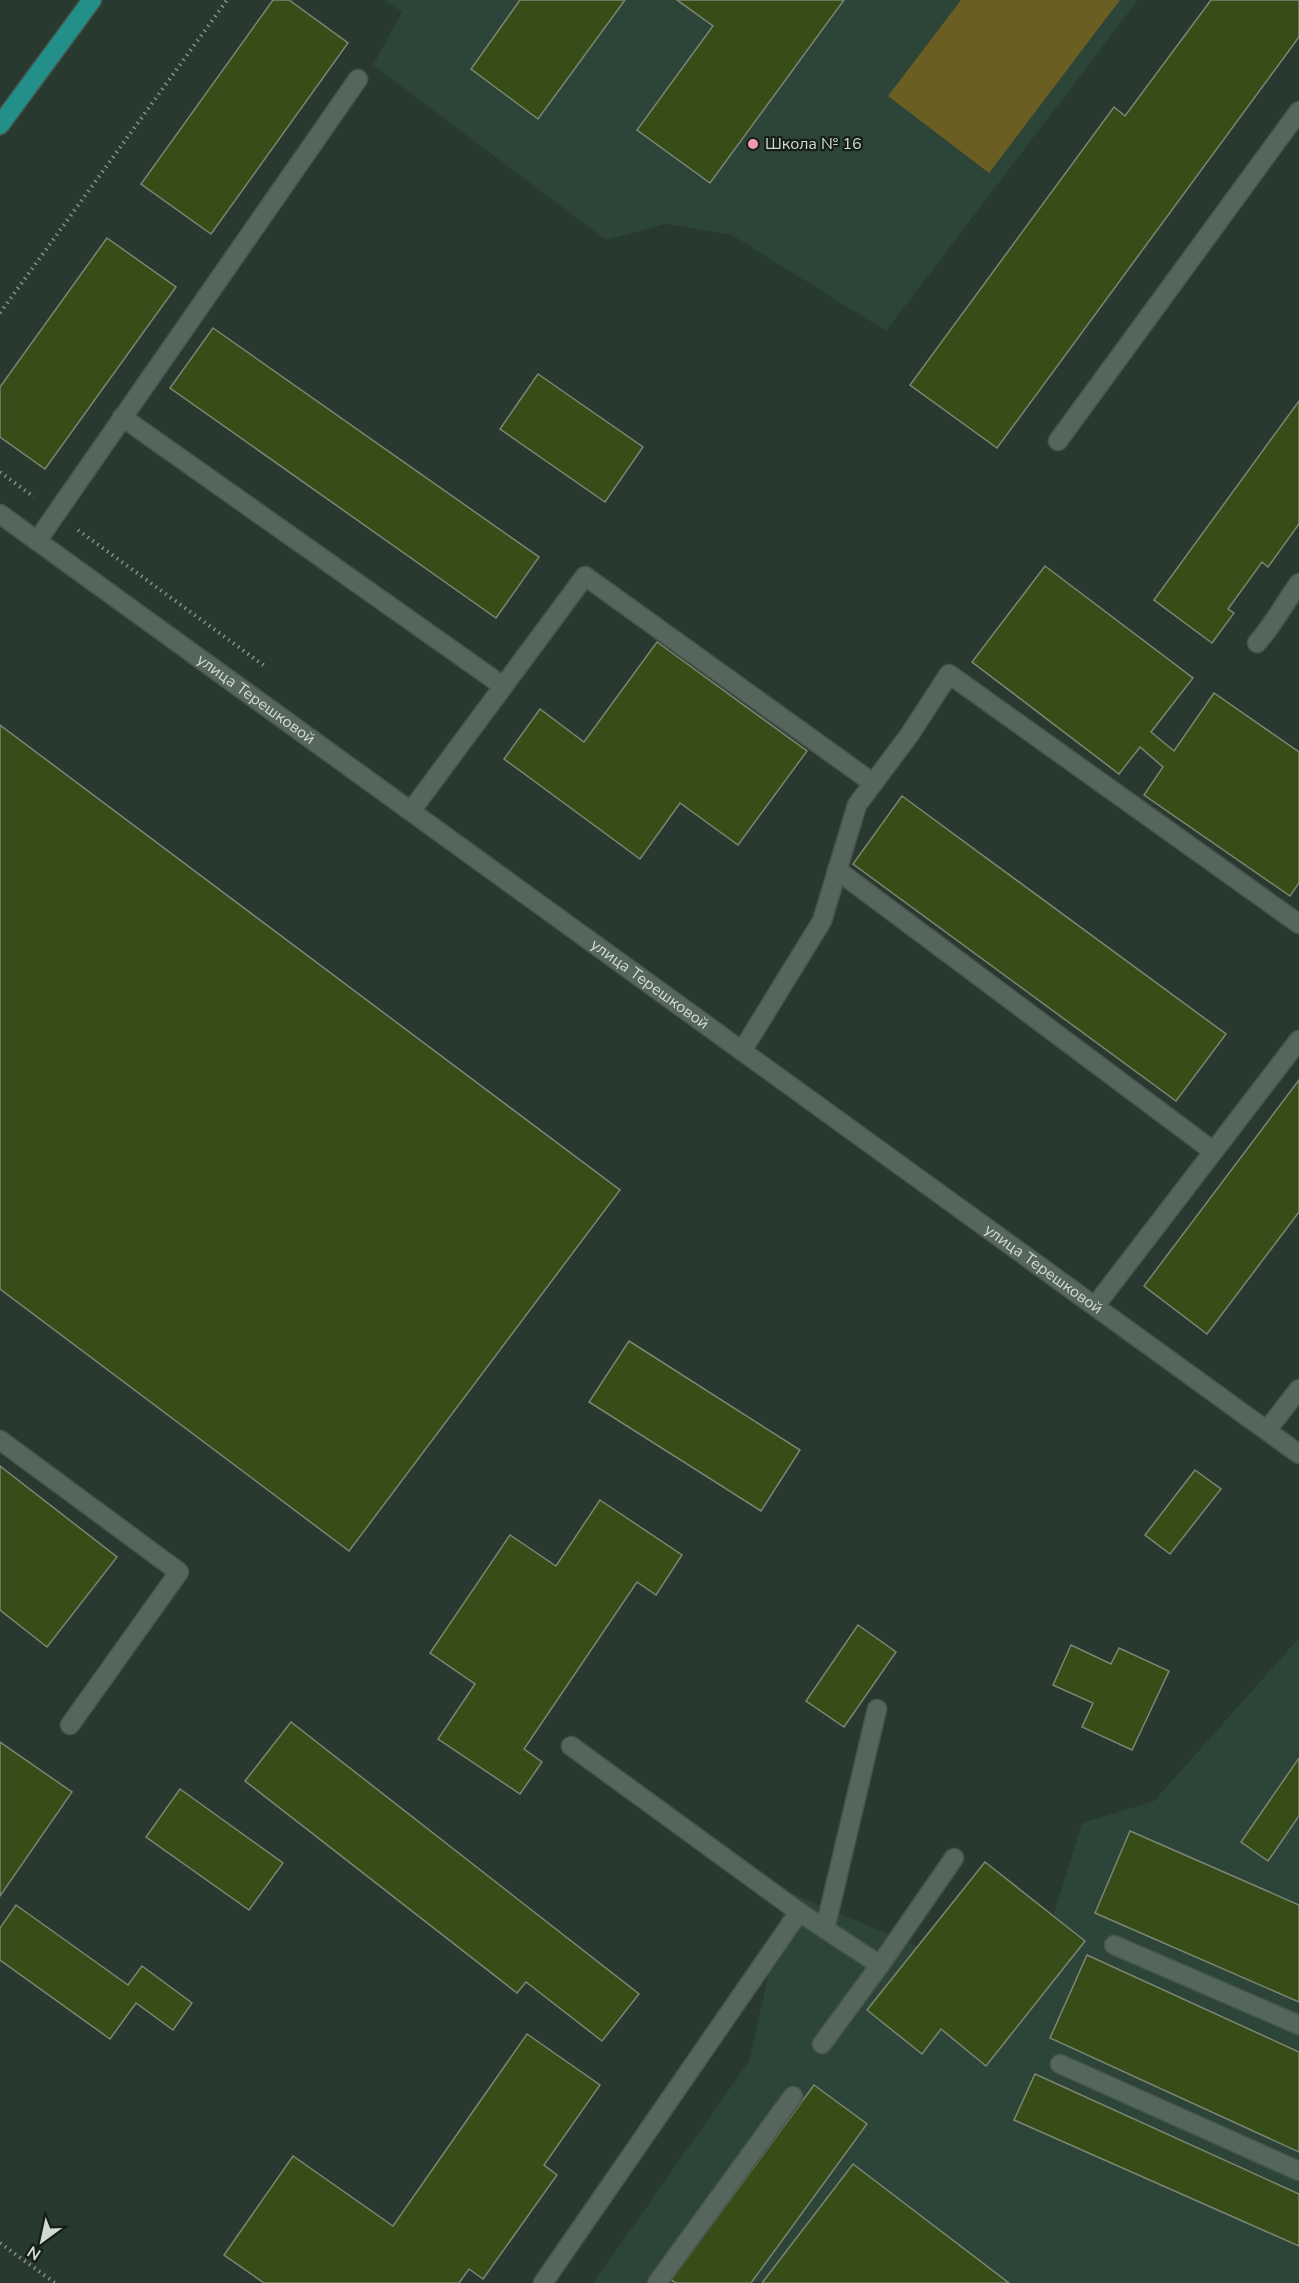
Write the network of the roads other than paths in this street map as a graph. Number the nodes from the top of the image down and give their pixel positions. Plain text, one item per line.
1 (92, 0) edge
2 (358, 79) dead end
3 (1299, 111) edge
4 (0, 125) edge
5 (122, 417) junction
6 (1058, 441) dead end
7 (0, 514) edge
8 (37, 541) junction
9 (1299, 583) edge
10 (1257, 643) dead end
11 (503, 686) junction
12 (873, 783) junction
13 (411, 811) junction
14 (837, 870) junction
15 (1299, 924) edge
16 (1299, 1040) edge
17 (742, 1051) junction
18 (1213, 1151) junction
19 (1095, 1306) junction
20 (1299, 1389) edge
21 (1267, 1430) junction
22 (0, 1440) edge
23 (1299, 1454) edge
24 (877, 1709) dead end
25 (70, 1725) dead end
26 (571, 1746) dead end
27 (954, 1858) dead end
28 (798, 1912) junction
29 (825, 1929) junction
30 (1114, 1945) dead end
31 (880, 1965) junction
32 (1299, 2025) edge
33 (822, 2044) dead end
34 (1060, 2064) dead end
35 (793, 2096) dead end
36 (1299, 2171) edge
37 (543, 2283) edge
38 (657, 2283) edge

1 - 4 main road
2 - 5 street
3 - 6 street
5 - 8 street
5 - 11 street
7 - 8 street, улица Терешковой
8 - 13 street, улица Терешковой
9 - 10 street
11 - 12 street
11 - 13 street
12 - 14 street
12 - 15 street
13 - 17 street, улица Терешковой
14 - 17 street
14 - 18 street
16 - 18 street
17 - 19 street, улица Терешковой
18 - 19 street
19 - 21 street, улица Терешковой
20 - 21 street
21 - 23 street, улица Терешковой
22 - 25 street
24 - 29 street
26 - 28 street
27 - 31 street
28 - 29 street
28 - 37 street
29 - 31 street
30 - 32 street
31 - 33 street
34 - 36 street
35 - 38 street

